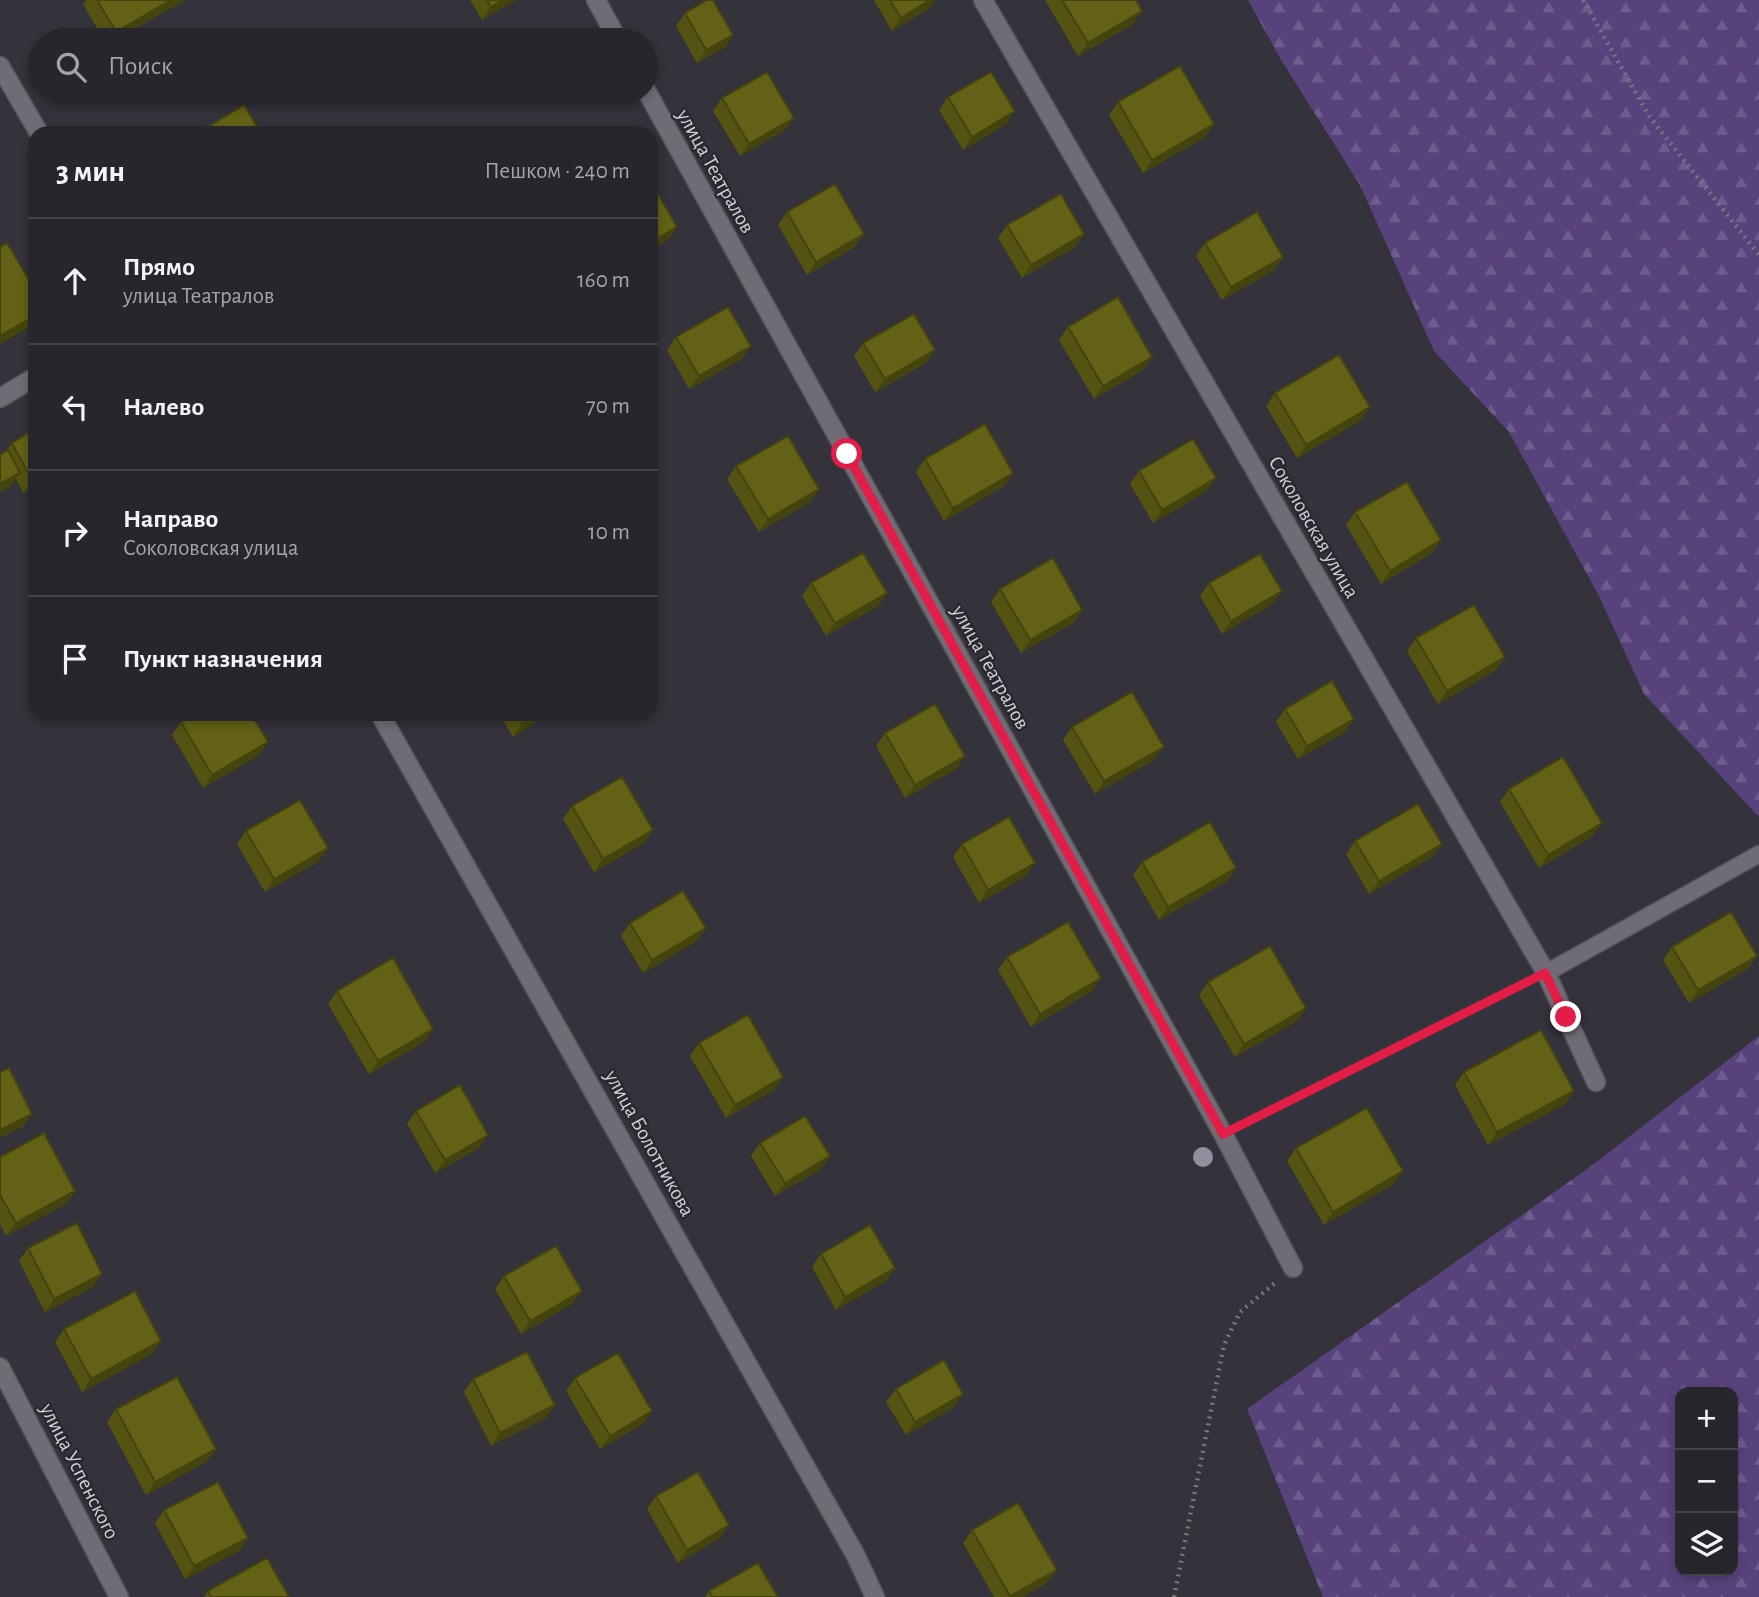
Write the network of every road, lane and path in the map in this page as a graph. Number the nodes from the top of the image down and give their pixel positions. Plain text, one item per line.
1 (596, 0) edge
2 (983, 0) edge
3 (1583, 0) edge
4 (611, 28) edge
5 (0, 66) edge
6 (654, 105) edge
7 (35, 126) edge
8 (1759, 255) edge
9 (28, 381) edge
10 (0, 398) edge
11 (384, 721) edge
12 (1759, 854) edge
13 (1545, 973) junction
14 (1596, 1082) dead end
15 (1223, 1134) junction
16 (1293, 1268) joint
17 (0, 1367) edge
18 (119, 1597) edge
19 (876, 1597) edge
20 (1174, 1597) edge

1 - 4 street
2 - 13 street, Соколовская улица
3 - 8 path
5 - 7 street
6 - 15 street, улица Театралов
9 - 10 street
11 - 19 street, улица Болотникова
12 - 13 lane
13 - 14 street, Соколовская улица
13 - 15 path
15 - 16 street, улица Театралов
16 - 20 path
17 - 18 street, улица Успенского

